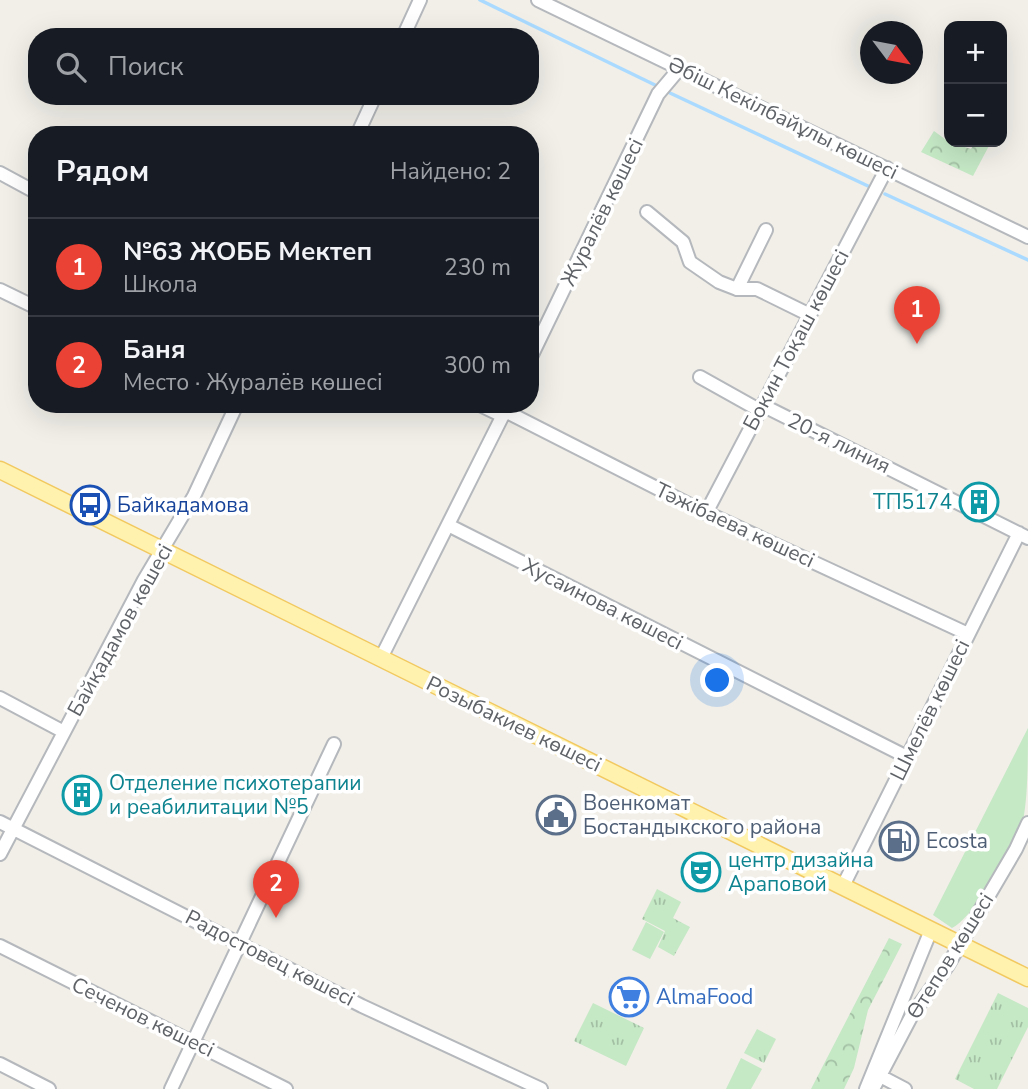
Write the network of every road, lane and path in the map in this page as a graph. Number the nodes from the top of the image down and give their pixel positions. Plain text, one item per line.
1 (420, 0) edge
2 (538, 0) edge
3 (407, 28) edge
4 (680, 68) junction
5 (371, 105) edge
6 (361, 126) edge
7 (887, 168) junction
8 (0, 173) edge
9 (28, 188) edge
10 (647, 212) dead end
11 (766, 230) dead end
12 (1028, 237) edge
13 (737, 289) junction
14 (0, 290) edge
15 (28, 304) edge
16 (810, 315) junction
17 (539, 340) edge
18 (700, 377) dead end
19 (760, 408) junction
20 (233, 413) edge
21 (505, 413) edge
22 (512, 413) edge
23 (0, 470) edge
24 (706, 513) junction
25 (450, 526) junction
26 (1023, 535) edge
27 (163, 550) junction
28 (968, 634) junction
29 (380, 658) junction
30 (0, 698) edge
31 (64, 732) junction
32 (334, 744) dead end
33 (907, 757) junction
34 (0, 822) edge
35 (1028, 823) edge
36 (13, 828) junction
37 (0, 854) edge
38 (843, 886) junction
39 (931, 930) junction
40 (239, 942) junction
41 (960, 944) junction
42 (0, 946) edge
43 (1028, 978) edge
44 (194, 1042) junction
45 (0, 1064) edge
46 (881, 1077) junction
47 (539, 1086) edge
48 (49, 1089) edge
49 (171, 1089) edge
50 (285, 1089) edge
51 (866, 1089) edge
52 (873, 1089) edge
53 (905, 1089) edge

1 - 3 street
2 - 4 street, Әбіш Кекілбайұлы көшесі
4 - 7 street, Әбіш Кекілбайұлы көшесі
4 - 17 street, Журалёв көшесі
5 - 6 street
7 - 12 street, Әбіш Кекілбайұлы көшесі
7 - 16 street, Бокин Тоқаш көшесі
8 - 9 street
10 - 13 street
11 - 13 street
13 - 16 street
14 - 15 street
16 - 19 street, Бокин Тоқаш көшесі
18 - 19 street, 20-я линия
19 - 24 street, Бокин Тоқаш көшесі
19 - 26 street, 20-я линия
20 - 27 street, Байқадамов көшесі
21 - 25 street
22 - 24 street, Тәжібаева көшесі
23 - 27 main road, Розыбакиев көшесі
24 - 28 street, Тәжібаева көшесі
25 - 29 street
25 - 33 street, Хусаинова көшесі
26 - 28 street, Шмелёв көшесі
27 - 29 main road, Розыбакиев көшесі
27 - 31 street, Байқадамов көшесі
28 - 33 street, Шмелёв көшесі
29 - 38 main road, Розыбакиев көшесі
30 - 31 street
31 - 36 street, Байқадамов көшесі
32 - 40 street
33 - 38 street, Шмелёв көшесі
34 - 36 street, Радостовец көшесі
35 - 41 street, Өтепов көшесі
36 - 37 street, Байқадамов көшесі
36 - 40 street, Радостовец көшесі
38 - 39 main road, Розыбакиев көшесі
39 - 41 main road, Розыбакиев көшесі
39 - 51 street, Өтепов көшесі
40 - 44 street
40 - 47 street, Радостовец көшесі
41 - 43 main road, Розыбакиев көшесі
41 - 46 street, Өтепов көшесі
42 - 44 street, Сеченов көшесі
44 - 49 street
44 - 50 street, Сеченов көшесі
45 - 48 street
46 - 52 street, Өтепов көшесі
46 - 53 street

